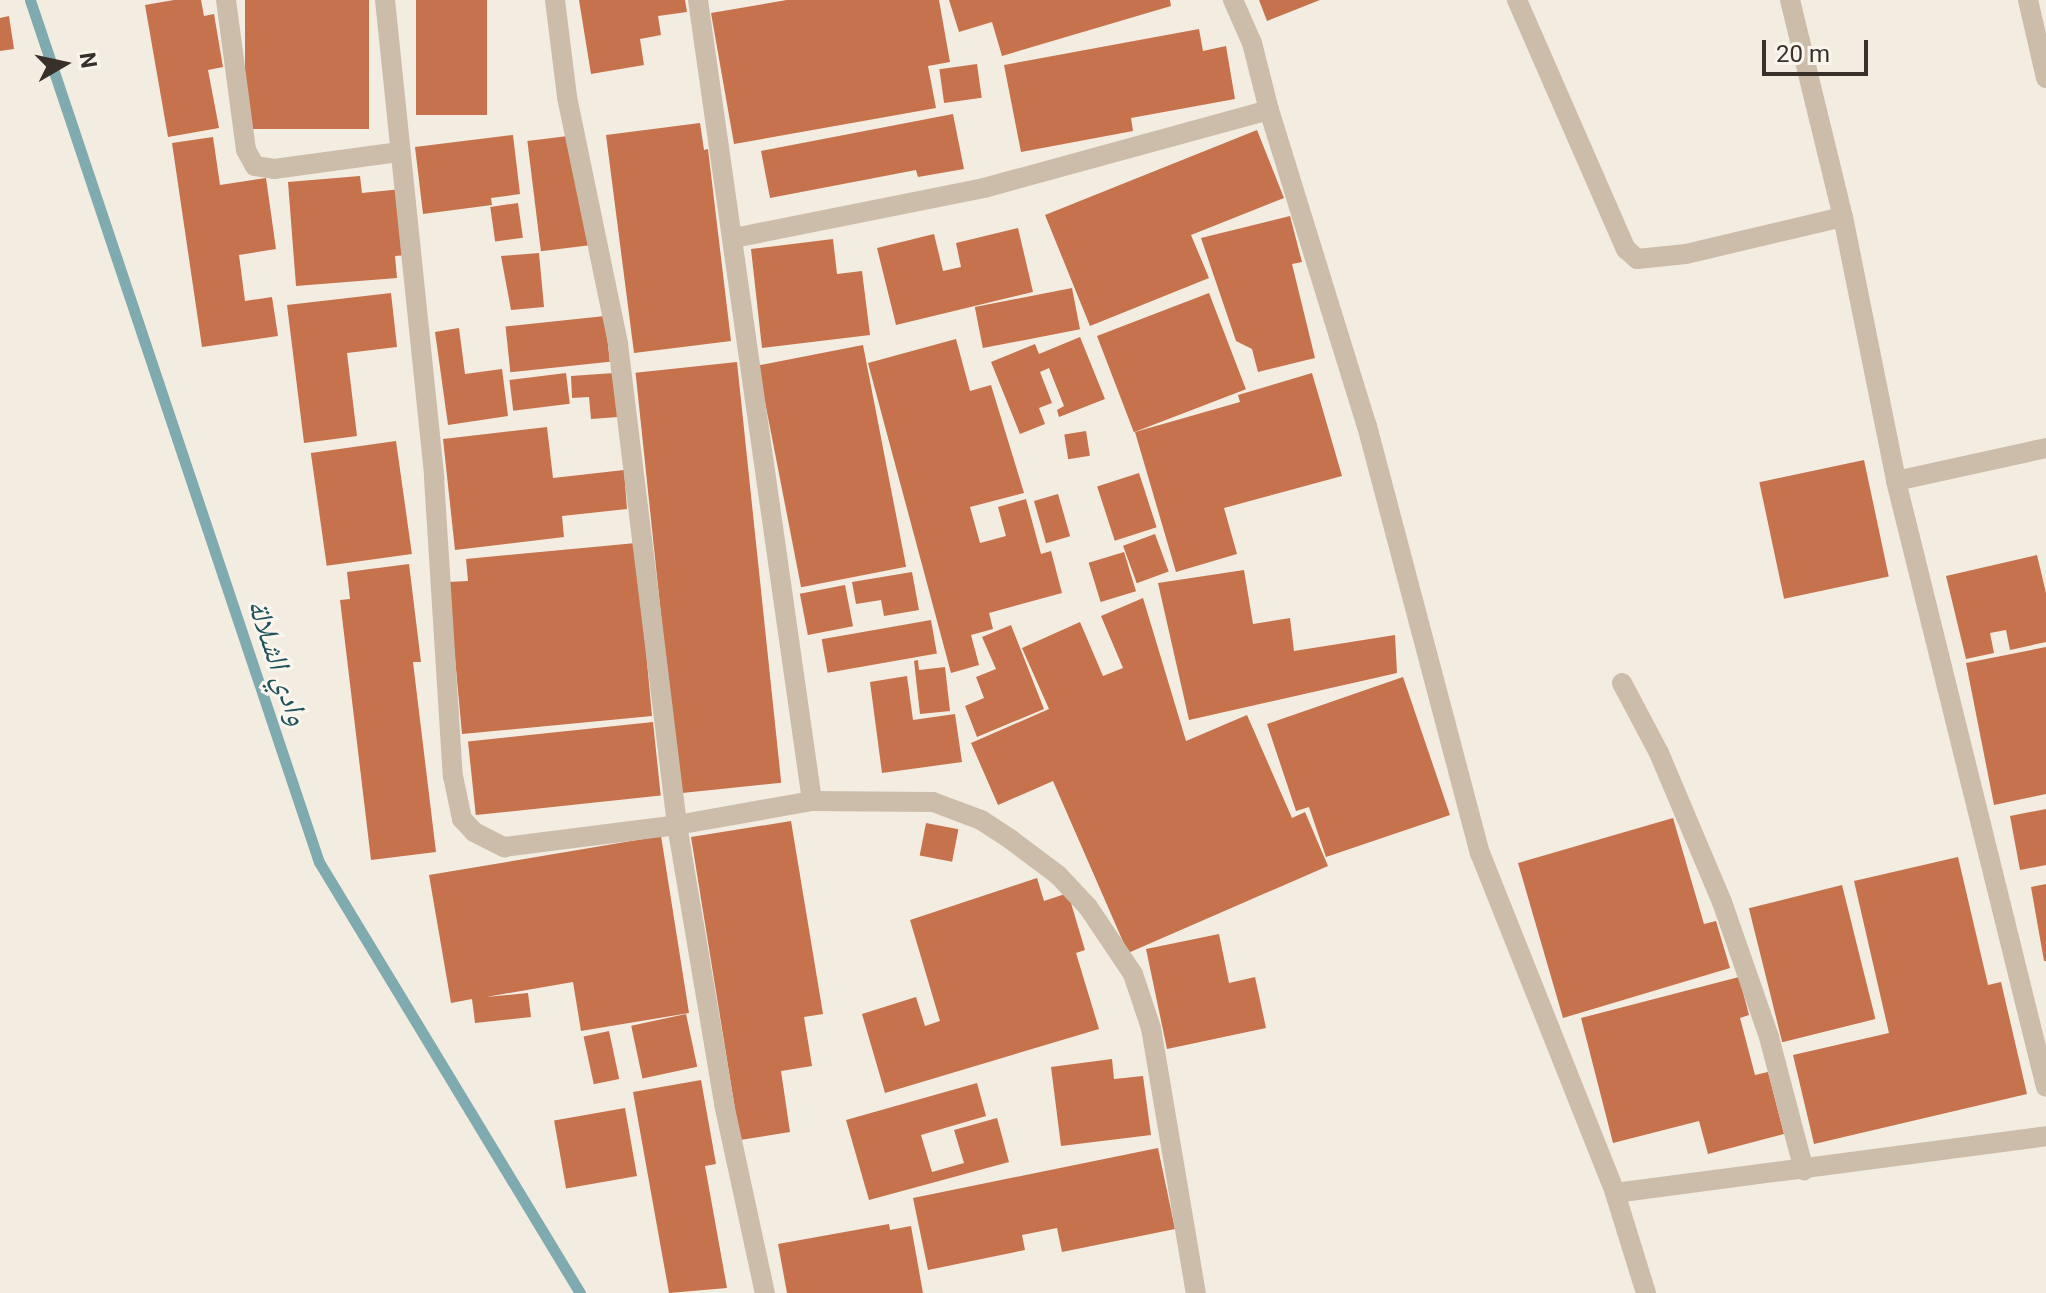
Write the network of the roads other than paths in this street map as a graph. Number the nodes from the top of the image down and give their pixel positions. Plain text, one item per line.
1 (226, 0) edge
2 (385, 0) edge
3 (555, 0) edge
4 (698, 0) edge
5 (1233, 0) edge
6 (1517, 0) edge
7 (1790, 0) edge
8 (2028, 0) edge
9 (2046, 78) edge
10 (1269, 110) junction
11 (398, 152) junction
12 (1843, 217) junction
13 (734, 238) junction
14 (2046, 448) edge
15 (1896, 481) junction
16 (1622, 683) dead end
17 (812, 801) junction
18 (677, 825) junction
19 (2046, 1087) edge
20 (2046, 1136) edge
21 (1804, 1170) junction
22 (1615, 1193) junction
23 (765, 1293) edge
24 (1196, 1293) edge
25 (1646, 1293) edge

1 - 11 street
2 - 11 street
3 - 18 street
4 - 13 street
5 - 10 street
6 - 12 street
7 - 12 street
8 - 9 street
10 - 13 street
10 - 22 street
11 - 18 street
12 - 15 street
13 - 17 street
14 - 15 street
15 - 19 street
16 - 21 street
17 - 18 street
17 - 24 street
18 - 23 street
20 - 21 street
21 - 22 street
22 - 25 street

